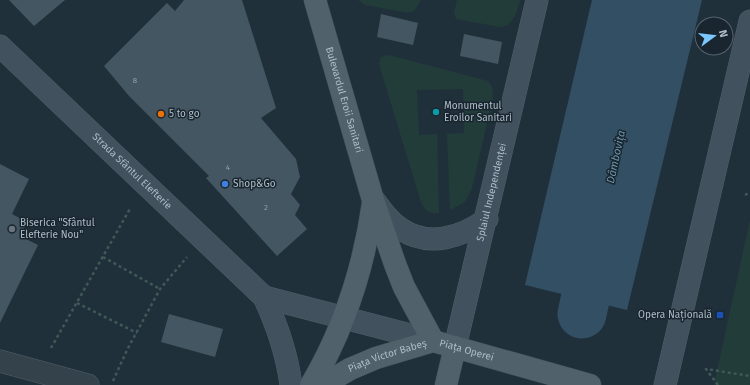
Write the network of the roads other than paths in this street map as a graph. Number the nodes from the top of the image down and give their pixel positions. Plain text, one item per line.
1 (315, 0) edge
2 (537, 0) edge
3 (750, 21) edge
4 (0, 46) edge
5 (373, 200) junction
6 (487, 219) junction
7 (264, 297) junction
8 (343, 319) junction
9 (432, 341) junction
10 (456, 347) junction
11 (0, 361) edge
12 (88, 385) edge
13 (291, 385) edge
14 (311, 385) edge
15 (323, 385) edge
16 (446, 385) edge
17 (590, 385) edge
18 (665, 385) edge

1 - 5 main road, Bulevardul Eroii Sanitari
2 - 6 main road, Splaiul Independenței
3 - 18 main road
4 - 7 main road, Strada Sfântul Elefterie
5 - 6 main road
5 - 8 main road, Bulevardul Eroii Sanitari
5 - 9 main road, Bulevardul Eroii Sanitari
6 - 10 main road, Splaiul Independenței
7 - 8 main road, Strada Sfântul Elefterie
7 - 13 main road, Strada Sfântul Elefterie
8 - 9 main road, Piața Operei
8 - 14 main road
9 - 10 main road, Piața Operei
9 - 15 main road, Piața Victor Babeș
10 - 16 main road, Splaiul Independenței
10 - 17 main road, Piața Operei
11 - 12 street

